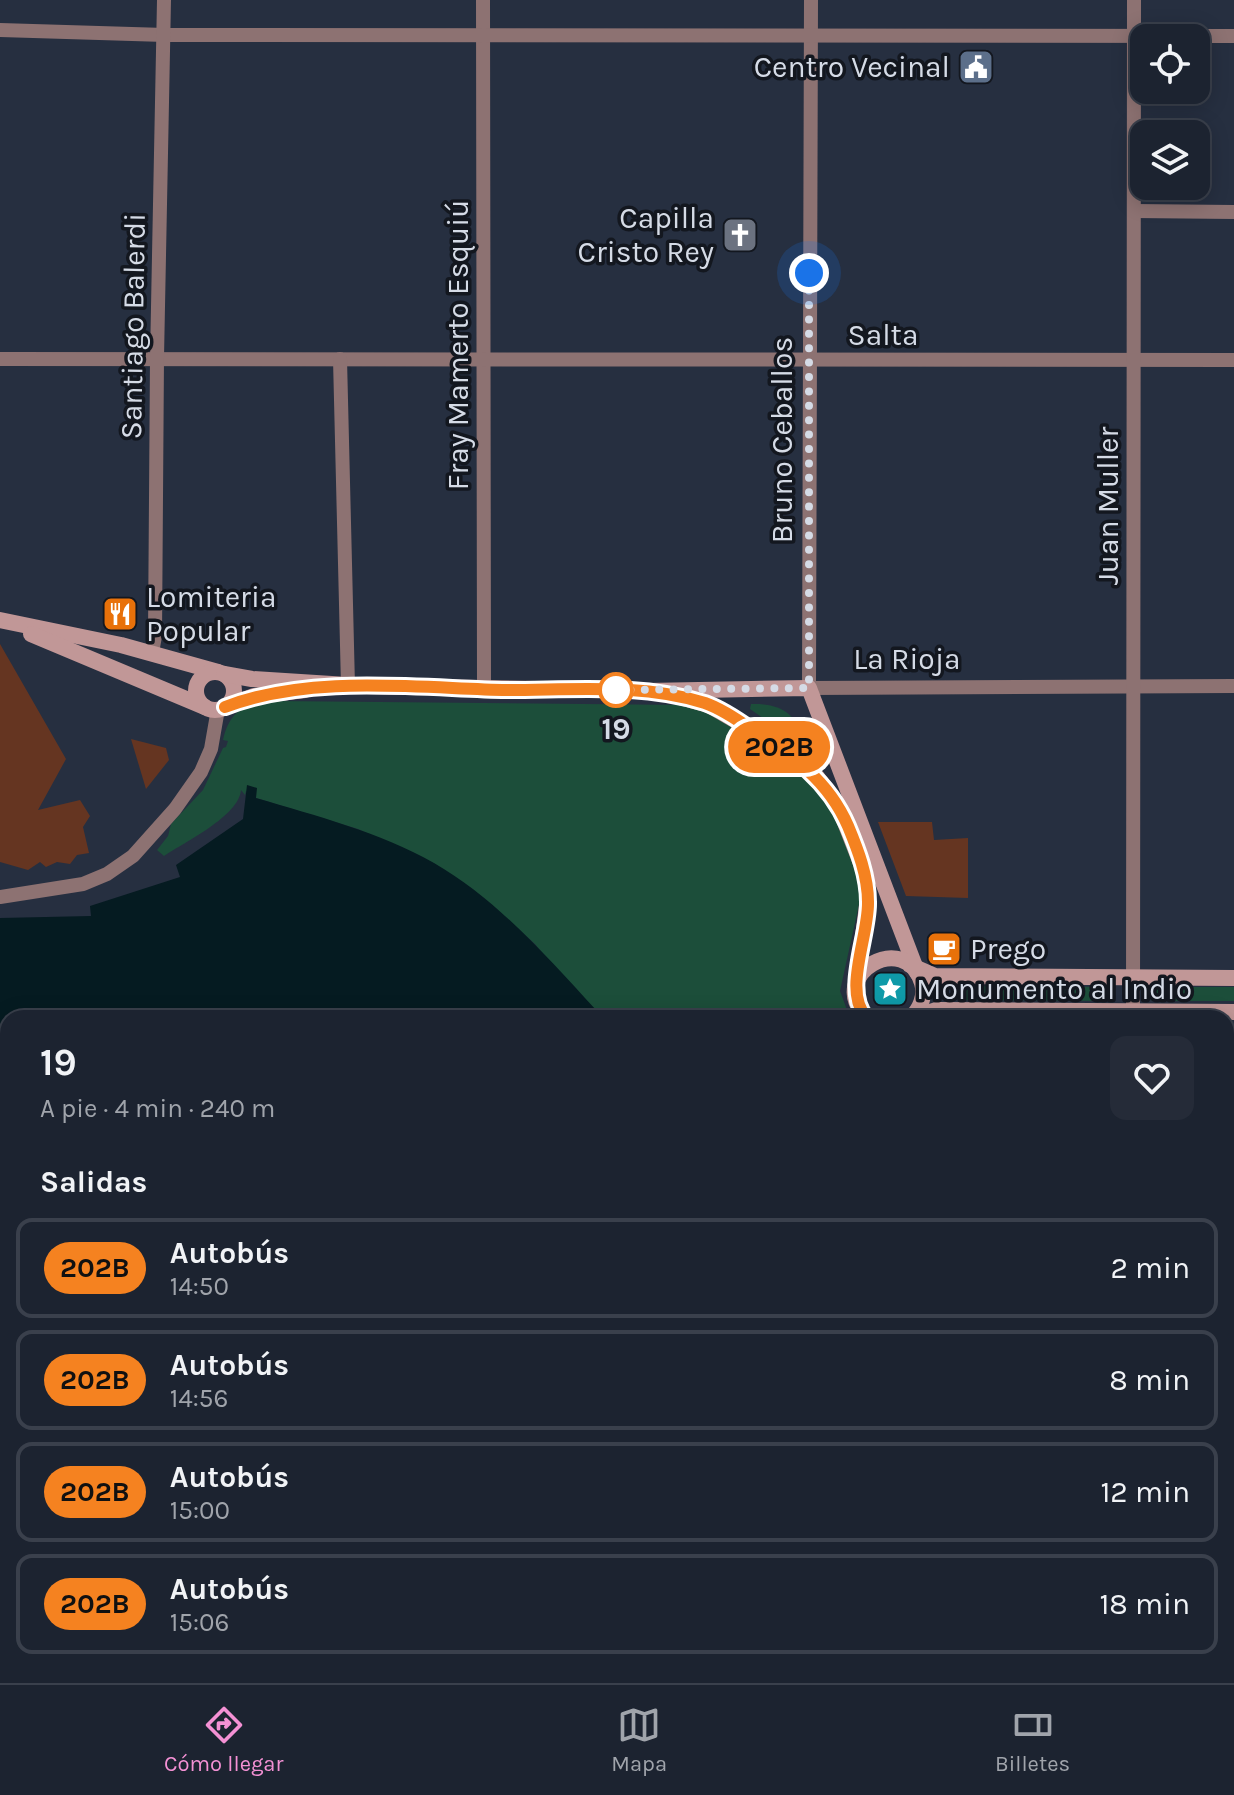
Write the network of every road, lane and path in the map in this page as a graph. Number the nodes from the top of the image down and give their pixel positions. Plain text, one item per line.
1 (164, 0) edge
2 (483, 0) edge
3 (811, 0) edge
4 (1134, 0) edge
5 (1134, 24) edge
6 (0, 30) edge
7 (165, 35) junction
8 (484, 36) junction
9 (811, 36) junction
10 (1210, 36) edge
11 (1234, 36) edge
12 (1130, 37) edge
13 (1134, 104) edge
14 (1134, 211) junction
15 (1234, 212) edge
16 (157, 358) junction
17 (0, 359) edge
18 (340, 359) junction
19 (483, 359) junction
20 (1234, 360) edge
21 (808, 361) junction
22 (1134, 361) junction
23 (0, 621) edge
24 (152, 653) junction
25 (221, 673) junction
26 (348, 686) junction
27 (1234, 686) edge
28 (1134, 687) junction
29 (809, 688) junction
30 (484, 689) junction
31 (647, 691) junction
32 (216, 707) junction
33 (0, 897) edge
34 (913, 968) junction
35 (1134, 977) junction
36 (1234, 978) edge
37 (857, 982) junction
38 (862, 1010) edge
39 (919, 1010) edge
40 (1133, 1010) edge

1 - 7 street, Santiago Balerdi
2 - 8 street, Fray Mamerto Esquiú
3 - 9 street, Bruno Ceballos
4 - 5 street, Juan Muller
6 - 7 street
7 - 8 street
7 - 16 street, Santiago Balerdi
8 - 9 street
8 - 19 street, Fray Mamerto Esquiú
9 - 12 street
9 - 21 street, Bruno Ceballos
10 - 11 street
13 - 14 street, Juan Muller
14 - 15 street
14 - 22 street, Juan Muller
16 - 17 street, Salta
16 - 18 street, Salta
16 - 24 street, Santiago Balerdi
18 - 19 street, Salta
18 - 26 street
19 - 21 street, Salta
19 - 30 street, Fray Mamerto Esquiú
20 - 22 street, Salta
21 - 22 street, Salta
21 - 29 street, Bruno Ceballos
22 - 28 street, Juan Muller
23 - 24 main road
23 - 32 main road
24 - 25 main road
25 - 26 main road
25 - 32 main road
25 - 32 main road
26 - 30 main road, La Rioja
26 - 32 main road
27 - 28 street, La Rioja
28 - 29 street, La Rioja
28 - 35 street, Juan Muller
29 - 31 main road, La Rioja
29 - 34 main road
30 - 31 main road, La Rioja
31 - 37 main road
32 - 33 street
34 - 35 main road
34 - 37 main road
34 - 39 main road
35 - 36 main road
35 - 40 street, Juan Muller
37 - 38 main road

